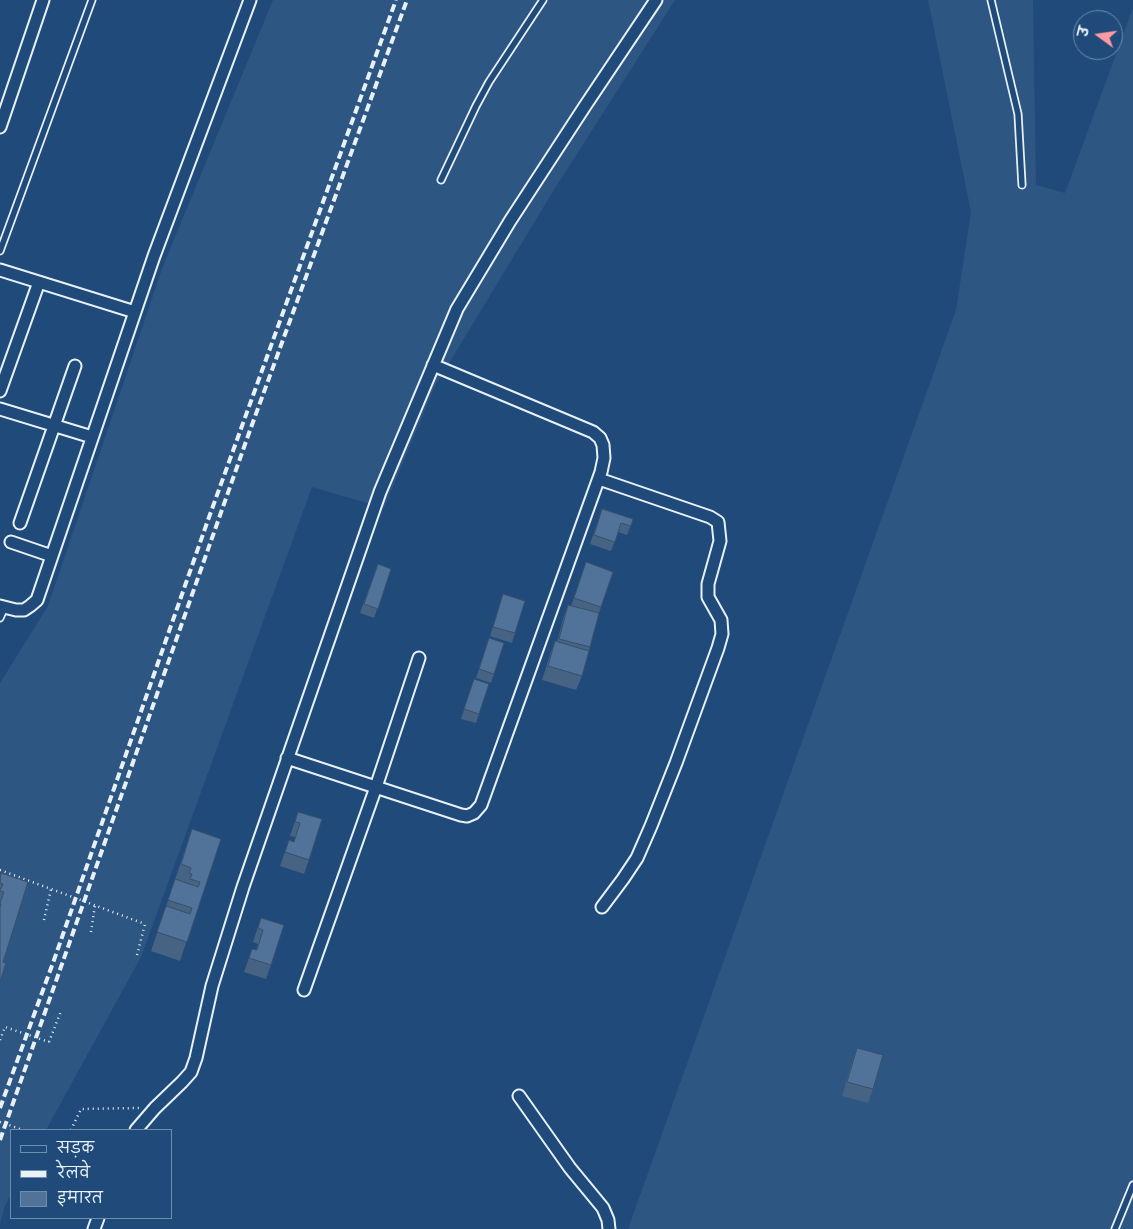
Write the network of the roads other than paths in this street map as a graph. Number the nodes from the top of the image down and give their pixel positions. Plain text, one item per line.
1 (43, 0) edge
2 (92, 0) edge
3 (250, 0) edge
4 (543, 0) edge
5 (656, 0) edge
6 (991, 0) edge
7 (0, 127) edge
8 (441, 180) dead end
9 (1022, 185) dead end
10 (0, 251) edge
11 (0, 270) edge
12 (39, 282) junction
13 (135, 312) junction
14 (433, 365) junction
15 (75, 366) dead end
16 (0, 391) edge
17 (0, 409) edge
18 (55, 425) junction
19 (92, 437) junction
20 (599, 479) junction
21 (20, 523) dead end
22 (11, 542) dead end
23 (52, 556) junction
24 (2, 606) edge
25 (0, 618) edge
26 (419, 658) dead end
27 (287, 758) junction
28 (376, 787) junction
29 (602, 907) dead end
30 (304, 990) dead end
31 (519, 1096) dead end
32 (137, 1129) edge
33 (1133, 1185) edge
34 (609, 1229) edge
35 (1115, 1229) edge

1 - 7 street
2 - 10 lane
3 - 13 street
4 - 8 lane
5 - 14 street
6 - 9 lane
11 - 12 street
12 - 13 street
12 - 16 street
13 - 19 street
14 - 20 street
14 - 27 street
15 - 18 street
17 - 18 street
18 - 19 street
18 - 21 street
19 - 23 street
20 - 28 street
20 - 29 street
22 - 23 street
23 - 24 street
24 - 25 lane
26 - 28 street
27 - 28 street
27 - 32 street
28 - 30 street
31 - 34 street
33 - 35 lane

